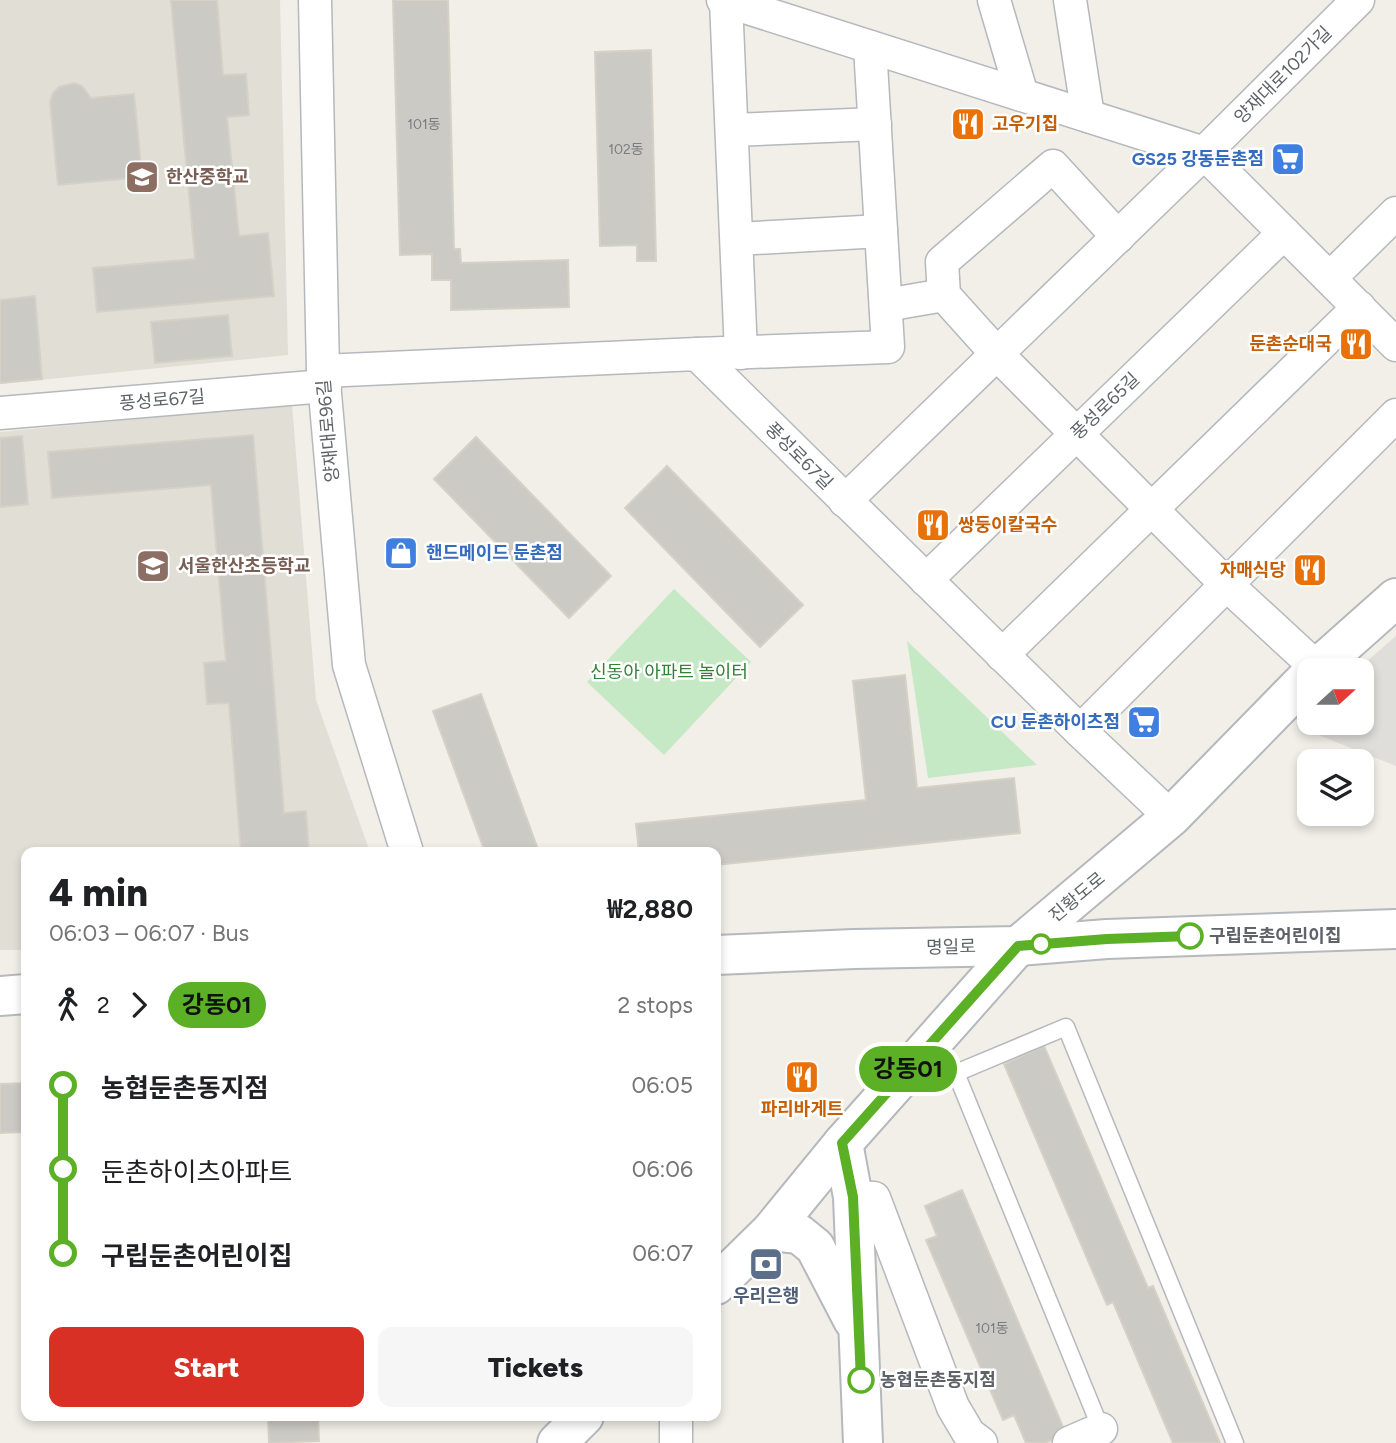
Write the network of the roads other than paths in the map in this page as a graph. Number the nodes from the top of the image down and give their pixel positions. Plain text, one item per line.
1 (315, 0) edge
2 (994, 0) edge
3 (1070, 0) edge
4 (1358, 0) edge
5 (725, 1) edge
6 (870, 47) junction
7 (1022, 95) junction
8 (1088, 116) junction
9 (875, 124) junction
10 (732, 130) junction
11 (1204, 153) junction
12 (1396, 213) edge
13 (881, 231) junction
14 (1284, 233) junction
15 (1118, 237) junction
16 (737, 239) junction
17 (1330, 278) junction
18 (944, 295) junction
19 (886, 305) junction
20 (1359, 307) junction
21 (1396, 345) edge
22 (741, 352) junction
23 (697, 354) junction
24 (998, 354) junction
25 (324, 379) junction
26 (0, 413) edge
27 (1396, 415) edge
28 (1076, 433) junction
29 (845, 501) junction
30 (1151, 509) junction
31 (926, 580) junction
32 (1226, 584) junction
33 (1396, 598) edge
34 (1002, 655) junction
35 (1299, 658) edge
36 (1329, 658) edge
37 (1297, 688) edge
38 (1080, 732) junction
39 (1171, 817) junction
40 (405, 847) edge
41 (1396, 929) edge
42 (1018, 946) junction
43 (721, 955) edge
44 (21, 994) edge
45 (0, 996) edge
46 (842, 1143) junction
47 (853, 1197) junction
48 (771, 1231) junction
49 (721, 1280) edge
50 (859, 1333) junction
51 (579, 1421) edge
52 (676, 1421) edge
53 (1104, 1436) edge
54 (557, 1443) edge
55 (676, 1443) edge
56 (863, 1443) edge
57 (981, 1443) edge
58 (1069, 1443) edge
59 (1235, 1443) edge

1 - 25 street, 양재대로96길
2 - 7 street
3 - 8 street
4 - 11 street, 양재대로102가길
5 - 6 street
5 - 10 street
6 - 7 street
6 - 9 street
7 - 8 street
8 - 11 street
9 - 10 street
9 - 13 street
10 - 16 street
11 - 14 street
11 - 15 street, 양재대로102가길
12 - 17 street
13 - 16 street
13 - 19 street
14 - 17 street
14 - 28 street, 풍성로65길
15 - 18 street
15 - 24 street, 양재대로102가길
16 - 22 street
17 - 20 street
18 - 19 street
18 - 24 street
19 - 22 street
20 - 21 street
20 - 30 street
22 - 23 street
23 - 25 street, 풍성로67길
23 - 29 street, 풍성로67길
24 - 28 street
24 - 29 street, 양재대로102가길
25 - 26 street, 풍성로67길
25 - 40 street, 양재대로96길
27 - 32 street
28 - 30 street
28 - 31 street, 풍성로65길
29 - 31 street, 풍성로67길
30 - 32 street
30 - 34 street
31 - 34 street, 풍성로67길
32 - 35 street
32 - 38 street
33 - 36 street, 진황도로
34 - 38 street, 풍성로67길
37 - 39 street, 진황도로
38 - 39 street, 풍성로67길
39 - 42 street, 진황도로
41 - 42 street, 명일로
42 - 43 street, 명일로
42 - 46 street, 진황도로
44 - 45 street
46 - 47 street
46 - 48 street, 진황도로
47 - 50 street
47 - 57 street
48 - 49 street, 진황도로
48 - 50 street
50 - 56 street
51 - 54 street
52 - 55 street
53 - 58 street
53 - 59 lane

